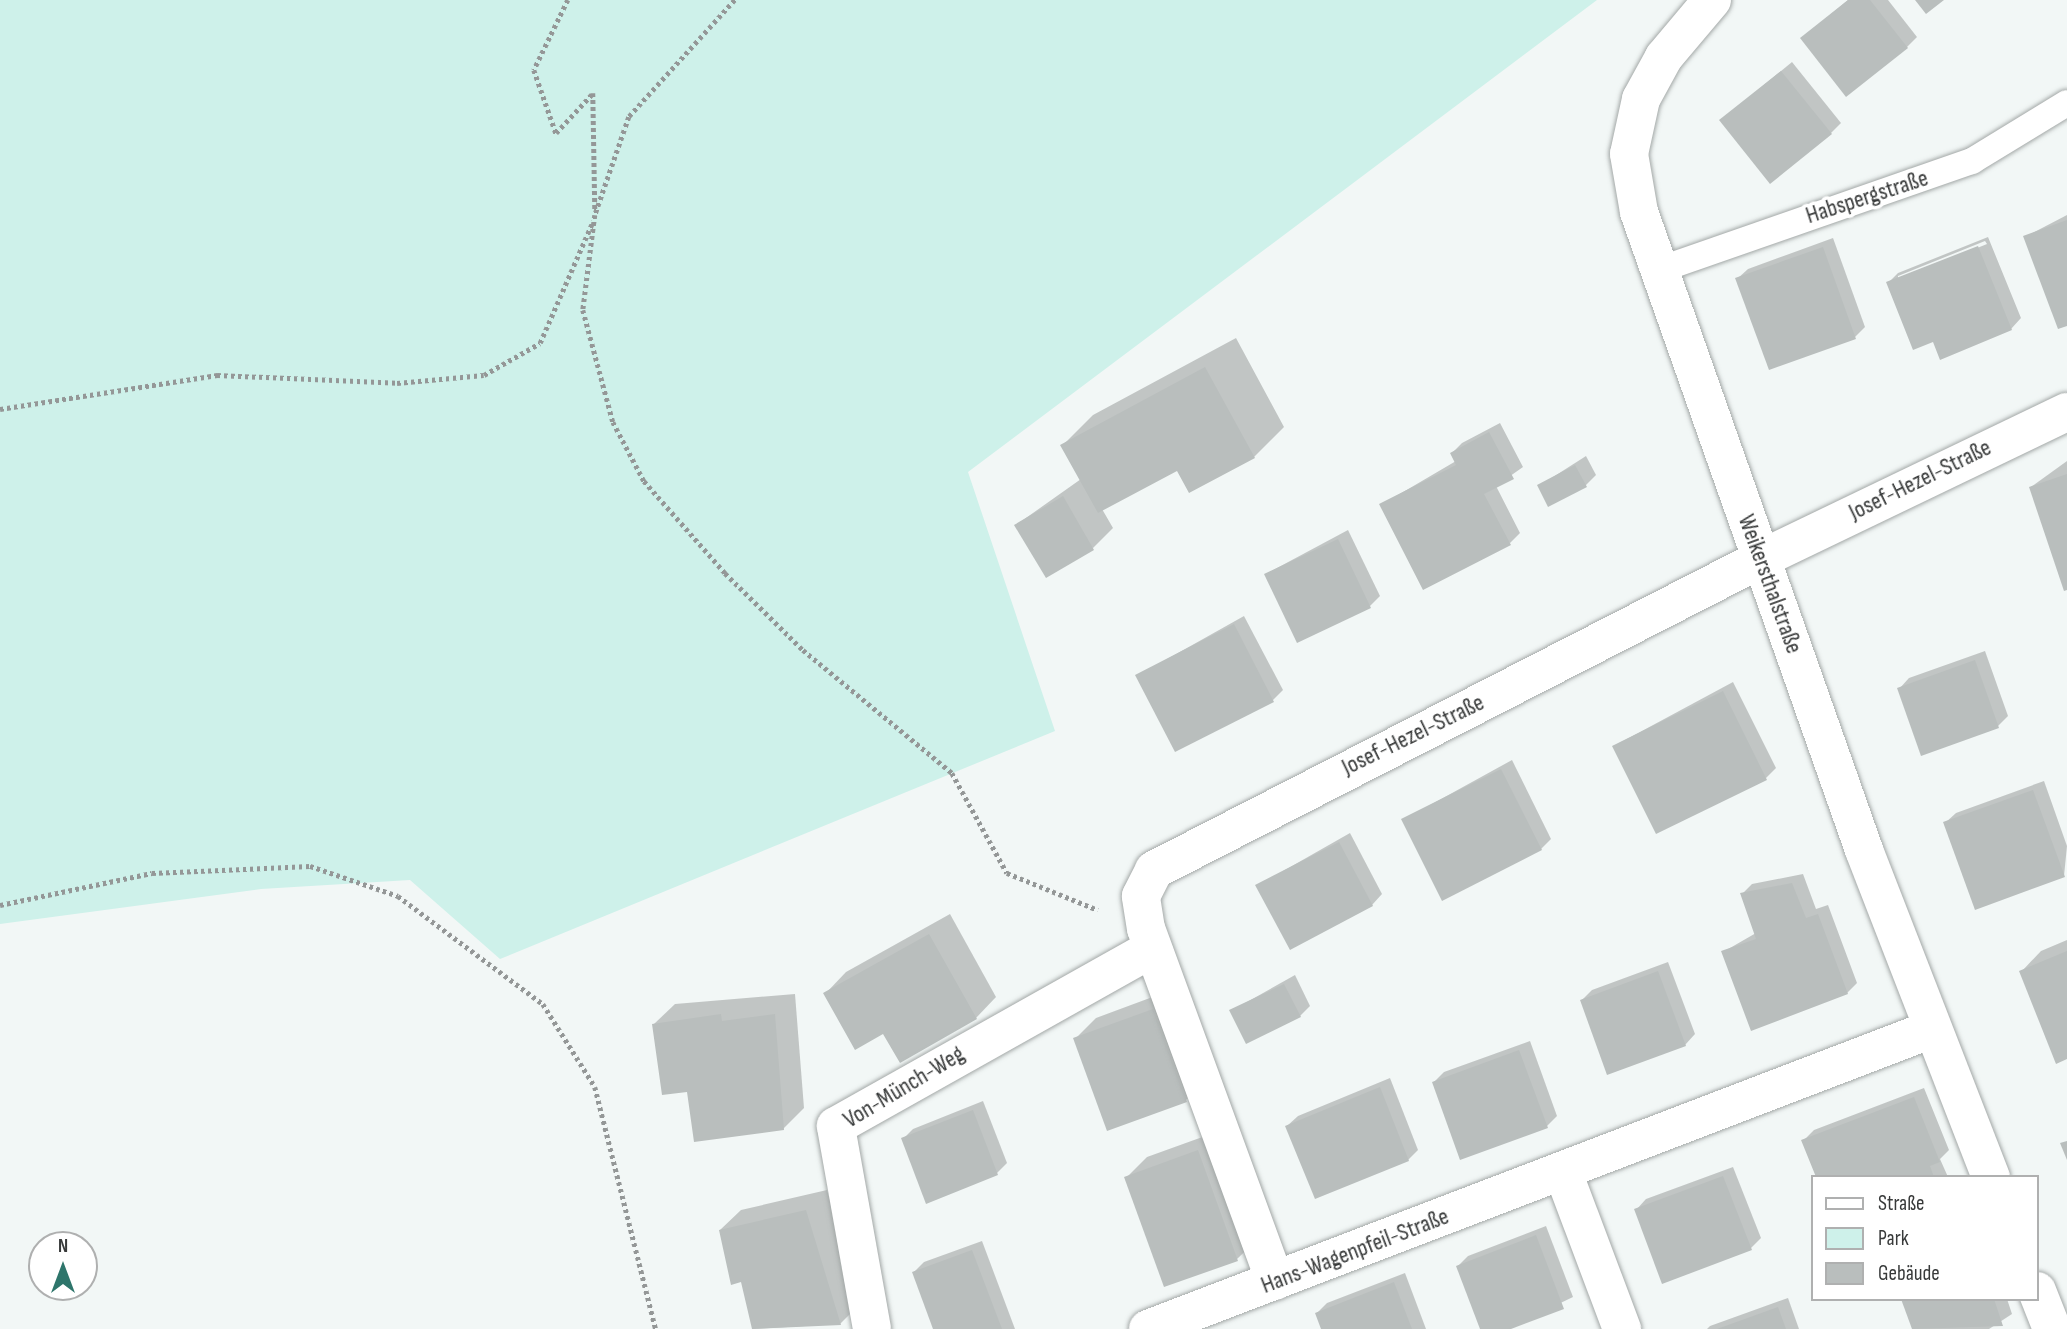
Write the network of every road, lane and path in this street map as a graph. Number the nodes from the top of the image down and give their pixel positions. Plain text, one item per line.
1 (568, 0) edge
2 (736, 0) edge
3 (1712, 0) edge
4 (2067, 103) edge
5 (595, 215) junction
6 (1656, 271) junction
7 (0, 409) edge
8 (2067, 412) edge
9 (1761, 559) junction
10 (0, 905) edge
11 (1149, 939) junction
12 (1932, 1029) junction
13 (1563, 1172) junction
14 (1990, 1175) edge
15 (1275, 1282) junction
16 (2039, 1296) edge
17 (656, 1329) edge
18 (872, 1329) edge
19 (1148, 1329) edge
20 (1622, 1329) edge
21 (2052, 1329) edge

1 - 5 path
2 - 5 path
3 - 6 street, Weikersthalstraße
4 - 6 lane, Habspergstraße
5 - 7 path
5 - 11 path
6 - 9 street, Weikersthalstraße
8 - 9 street, Josef-Hezel-Straße
9 - 11 street, Josef-Hezel-Straße
9 - 12 street, Weikersthalstraße
10 - 17 path
11 - 15 street, Josef-Hezel-Straße
11 - 18 street, Von-Münch-Weg
12 - 13 street, Hans-Wagenpfeil-Straße
12 - 14 street, Weikersthalstraße
13 - 15 street, Hans-Wagenpfeil-Straße
13 - 20 street
15 - 19 street, Hans-Wagenpfeil-Straße
16 - 21 street

